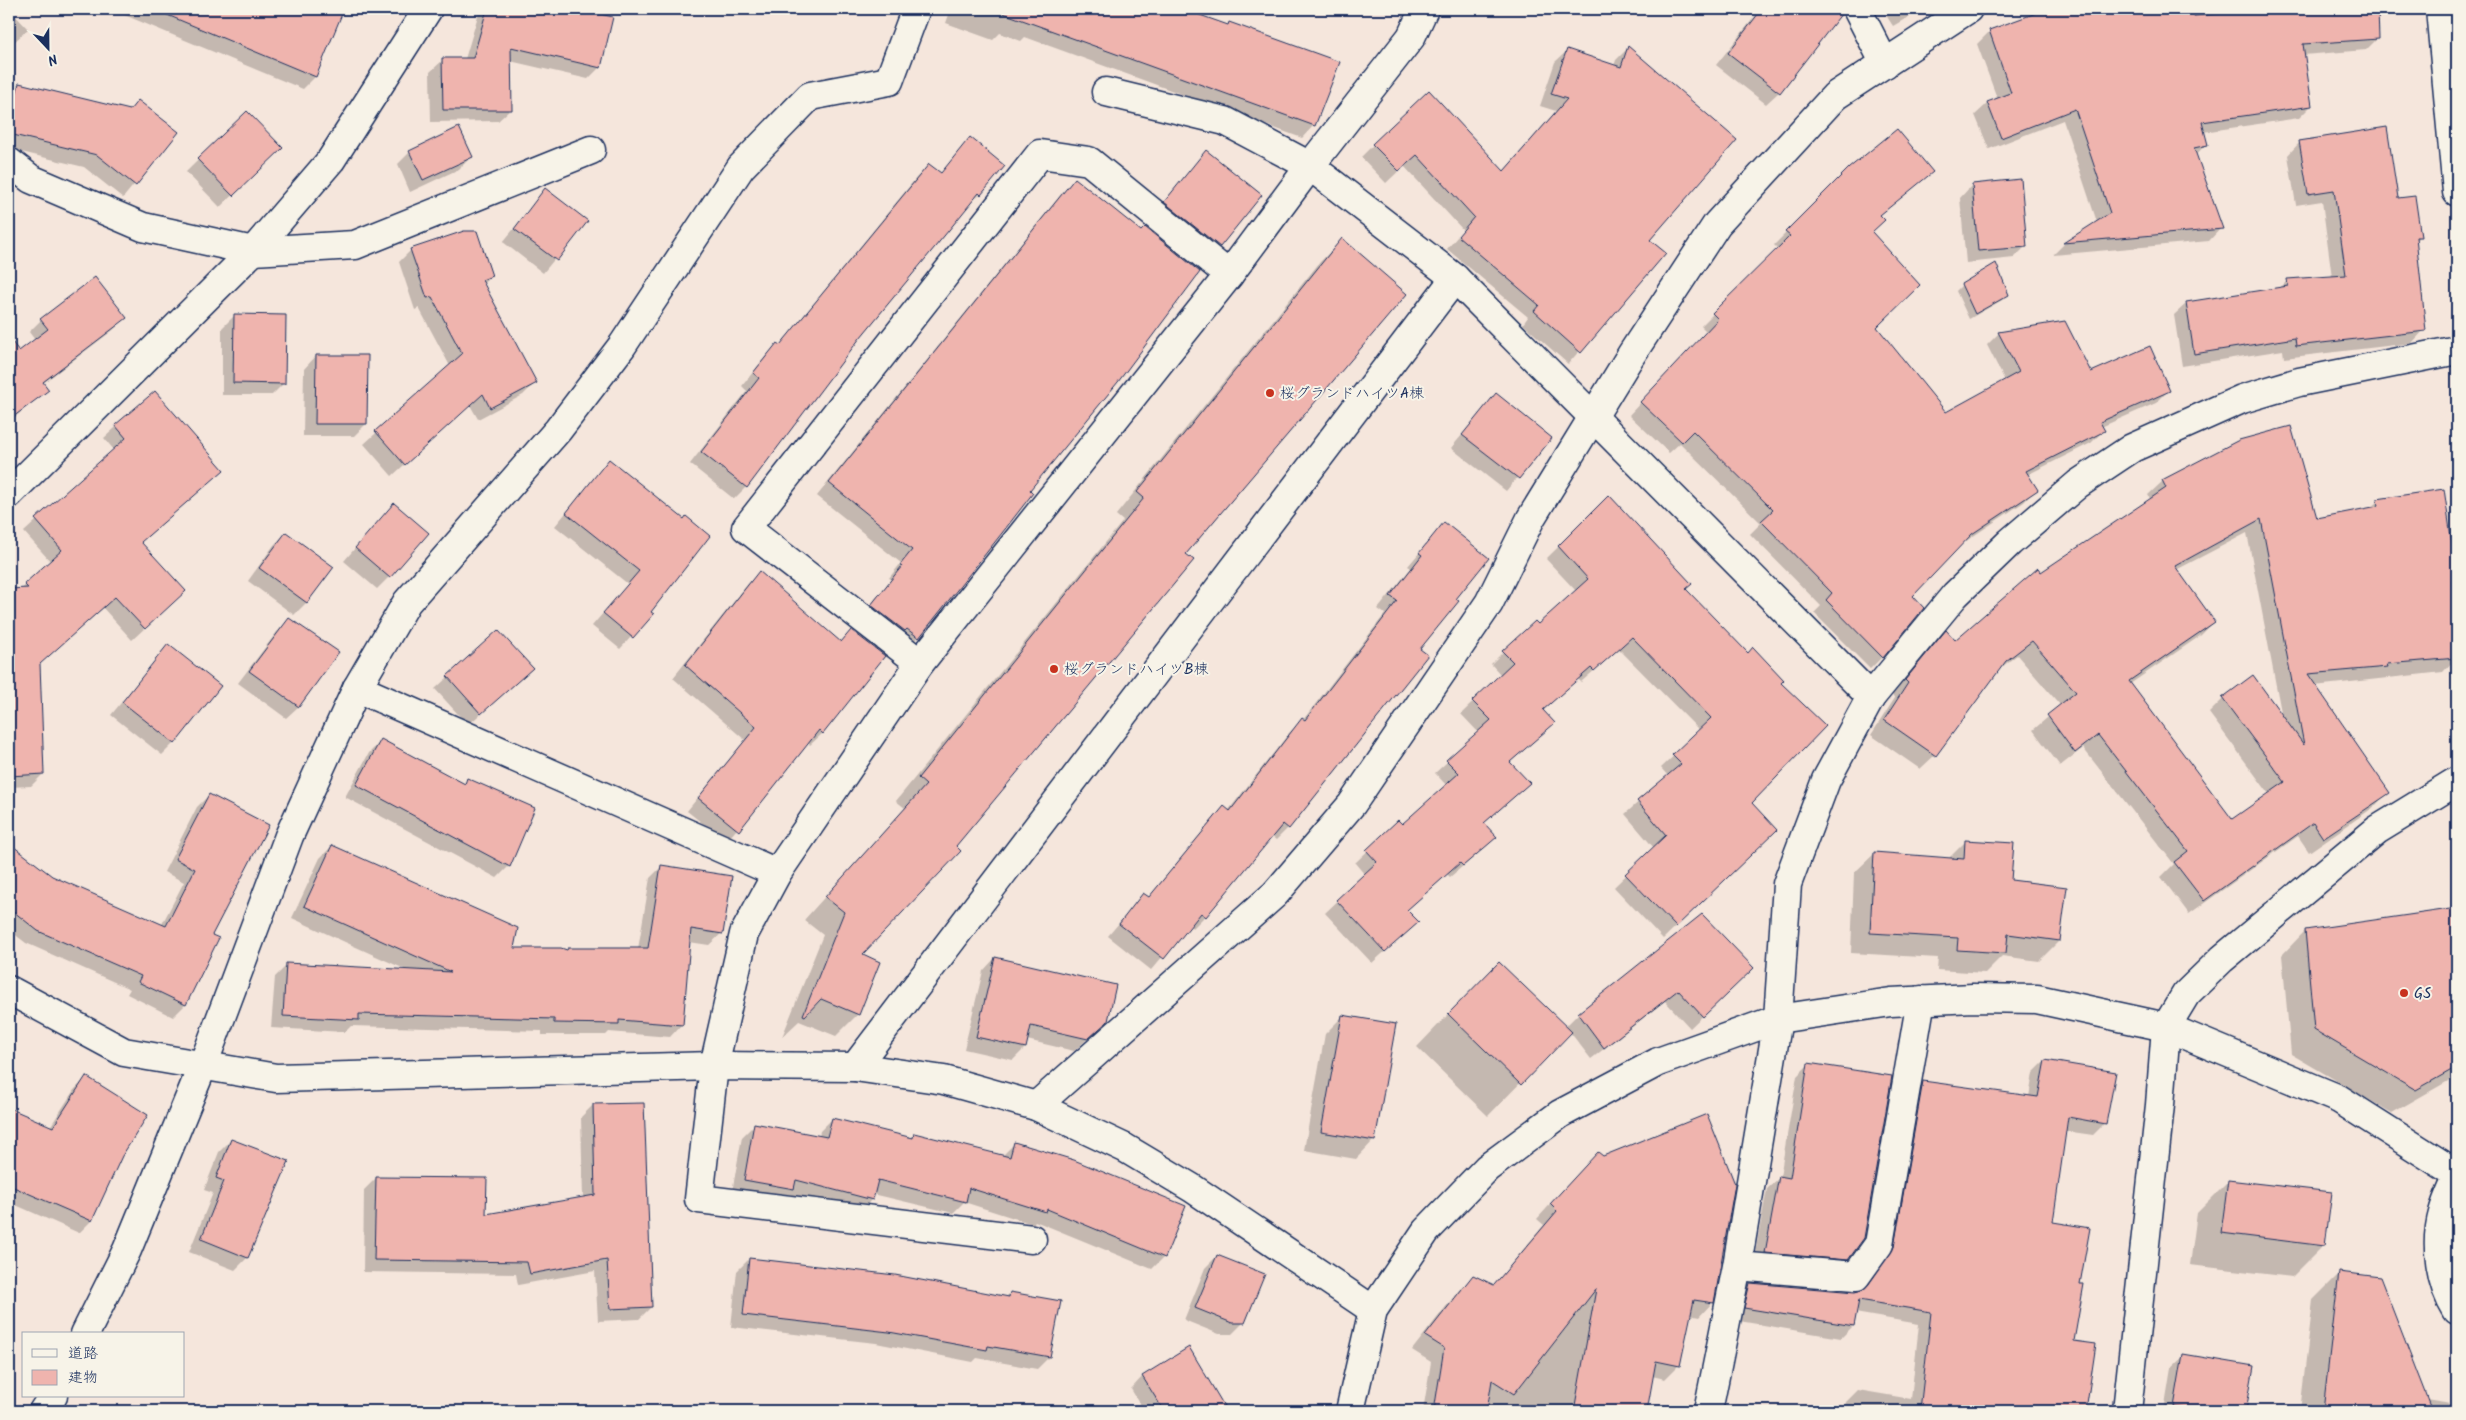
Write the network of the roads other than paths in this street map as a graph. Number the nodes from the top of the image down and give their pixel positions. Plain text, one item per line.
1 (428, 9) edge
2 (916, 9) edge
3 (1424, 9) edge
4 (1858, 9) edge
5 (1968, 9) edge
6 (2440, 9) edge
7 (1885, 64) junction
8 (1106, 92) dead end
9 (591, 150) dead end
10 (9, 162) edge
11 (1310, 166) junction
12 (2457, 192) edge
13 (253, 251) junction
14 (1229, 275) junction
15 (1455, 278) junction
16 (2457, 350) edge
17 (1594, 418) junction
18 (9, 494) edge
19 (920, 663) junction
20 (357, 688) junction
21 (1871, 697) junction
22 (2457, 781) edge
23 (778, 873) junction
24 (9, 990) edge
25 (1921, 1000) junction
26 (1778, 1019) junction
27 (2166, 1027) junction
28 (203, 1066) junction
29 (714, 1066) junction
30 (855, 1067) junction
31 (1036, 1106) junction
32 (2457, 1174) edge
33 (2457, 1177) edge
34 (1032, 1239) dead end
35 (1737, 1266) junction
36 (1373, 1310) junction
37 (2457, 1310) edge
38 (86, 1332) edge
39 (52, 1398) edge
40 (43, 1411) edge
41 (1350, 1411) edge
42 (1708, 1411) edge
43 (2126, 1411) edge

1 - 13 street
2 - 20 street
3 - 11 street
4 - 7 street
5 - 7 street
6 - 12 street
7 - 17 street
8 - 11 street
9 - 13 street
10 - 13 street
11 - 14 street
11 - 15 street
13 - 18 street
14 - 19 street
14 - 19 street
15 - 17 street
15 - 30 street
16 - 21 street
17 - 21 street
17 - 31 street
19 - 23 street
20 - 23 street
20 - 28 street
21 - 26 street
22 - 27 street
23 - 29 street
24 - 28 street
25 - 26 street
25 - 27 street
25 - 35 street
26 - 35 street
26 - 36 street
27 - 32 street
27 - 43 street
28 - 29 street
28 - 38 street
29 - 30 street
29 - 34 street
30 - 31 street
31 - 36 street
33 - 37 street
35 - 42 street
36 - 41 street
39 - 40 street

